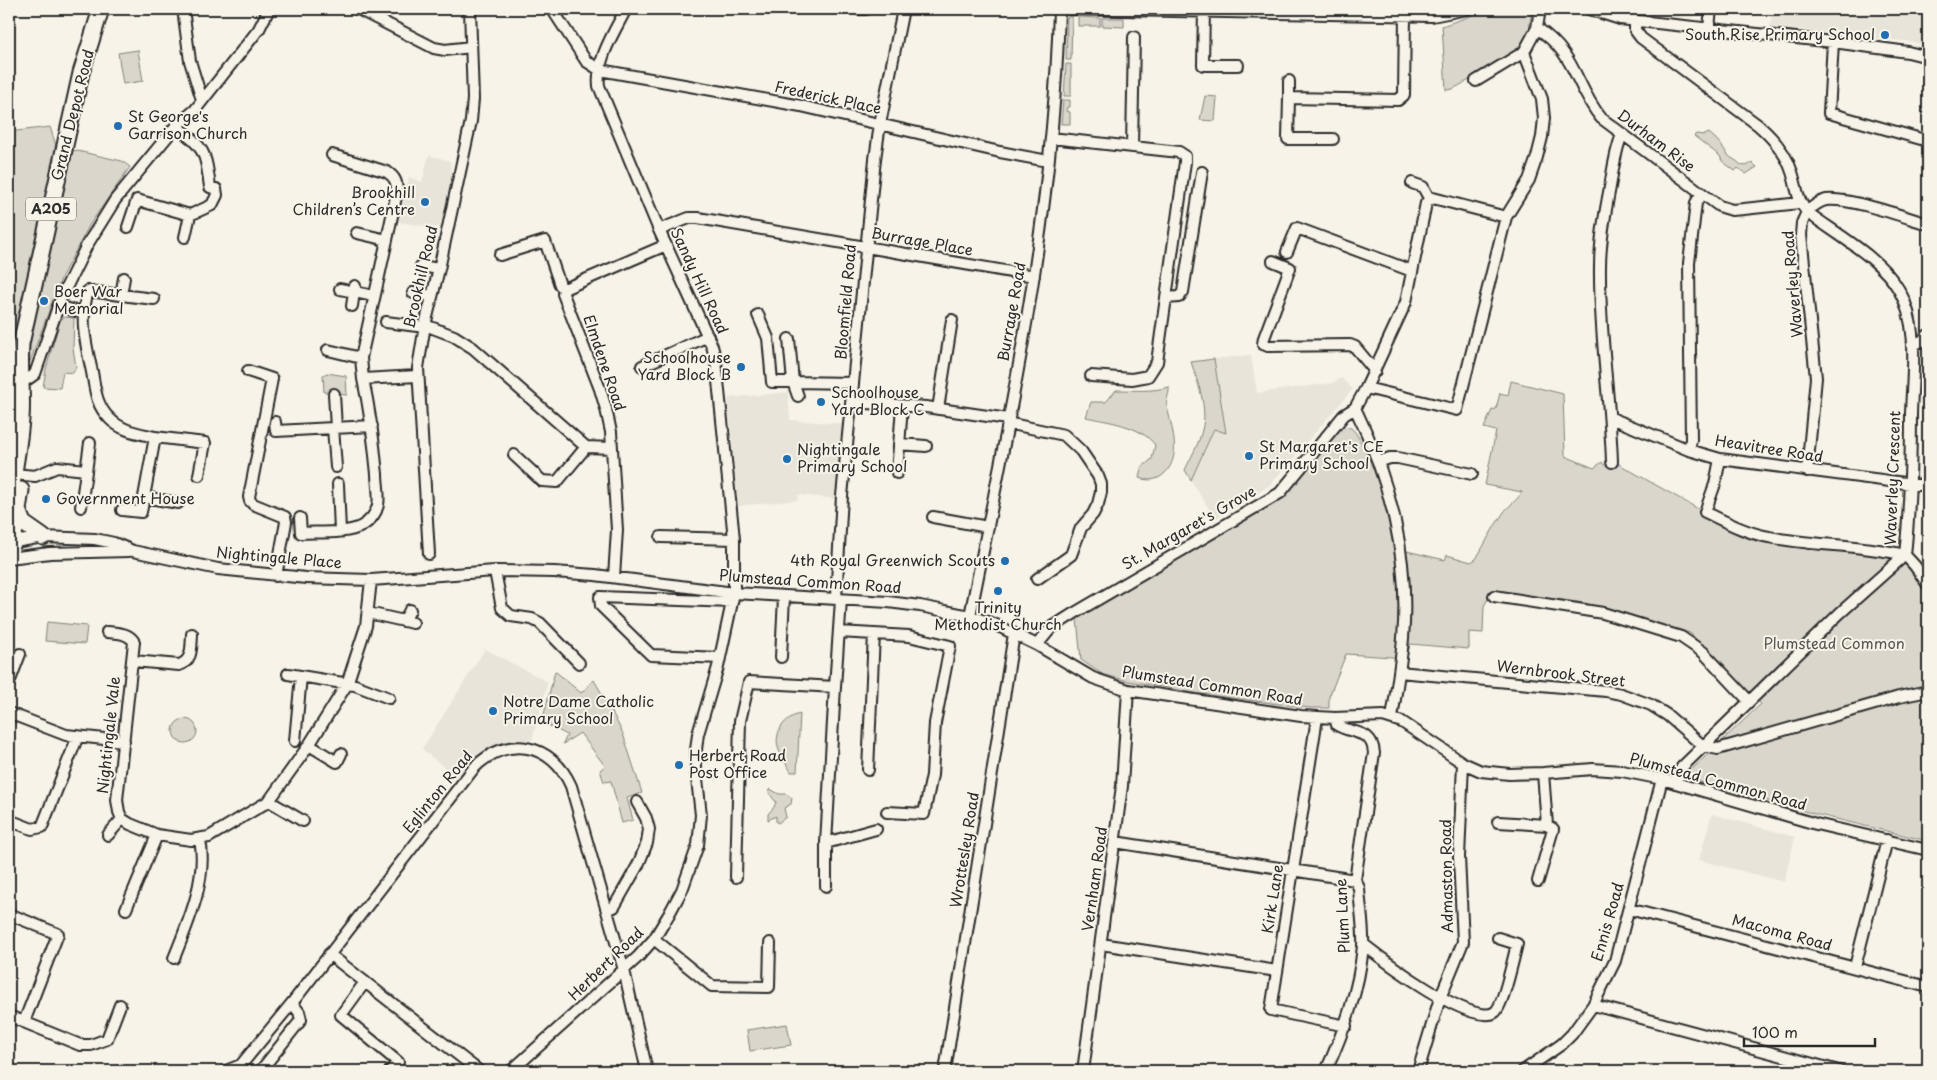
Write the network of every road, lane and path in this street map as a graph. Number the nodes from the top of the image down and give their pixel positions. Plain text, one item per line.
1 (101, 9) edge
2 (183, 9) edge
3 (269, 9) edge
4 (358, 9) edge
5 (470, 9) edge
6 (552, 9) edge
7 (626, 9) edge
8 (858, 9) edge
9 (866, 9) edge
10 (903, 9) edge
11 (1059, 9) edge
12 (1069, 9) edge
13 (1467, 9) edge
14 (1540, 9) edge
15 (1589, 9) edge
16 (1711, 9) edge
17 (1204, 10) edge
18 (1367, 12) edge
19 (1621, 14) edge
20 (1406, 15) junction
21 (1635, 20) junction
22 (1537, 28) junction
23 (1709, 28) junction
24 (1134, 37) dead end
25 (1833, 42) junction
26 (471, 47) junction
27 (1524, 52) junction
28 (1928, 57) edge
29 (1238, 65) dead end
30 (600, 70) junction
31 (1289, 81) dead end
32 (1476, 81) dead end
33 (1289, 98) junction
34 (202, 100) junction
35 (880, 124) junction
36 (176, 126) junction
37 (1622, 135) junction
38 (1051, 138) junction
39 (1333, 139) dead end
40 (1928, 141) edge
41 (1132, 147) junction
42 (332, 155) dead end
43 (1048, 161) junction
44 (1202, 172) dead end
45 (1412, 183) dead end
46 (1701, 194) junction
47 (1430, 200) junction
48 (1800, 203) junction
49 (1807, 212) junction
50 (190, 215) junction
51 (1506, 217) junction
52 (1928, 224) edge
53 (128, 227) dead end
54 (659, 230) junction
55 (357, 233) dead end
56 (185, 237) dead end
57 (387, 240) junction
58 (666, 245) junction
59 (866, 247) junction
60 (1287, 252) dead end
61 (500, 255) dead end
62 (1273, 261) dead end
63 (421, 266) dead end
64 (440, 269) junction
65 (1412, 271) junction
66 (1034, 276) junction
67 (124, 278) dead end
68 (340, 288) dead end
69 (564, 288) junction
70 (355, 289) junction
71 (413, 293) dead end
72 (121, 295) junction
73 (374, 296) junction
74 (432, 296) junction
75 (1166, 298) junction
76 (154, 299) dead end
77 (58, 306) junction
78 (352, 306) dead end
79 (83, 313) junction
80 (758, 315) dead end
81 (952, 320) dead end
82 (386, 322) dead end
83 (425, 326) junction
84 (708, 336) junction
85 (1928, 336) edge
86 (789, 339) dead end
87 (1912, 344) junction
88 (328, 350) dead end
89 (361, 358) junction
90 (642, 366) dead end
91 (248, 371) dead end
92 (1375, 371) junction
93 (22, 376) junction
94 (417, 376) junction
95 (1091, 376) dead end
96 (363, 379) junction
97 (793, 382) junction
98 (853, 383) junction
99 (1366, 388) junction
100 (334, 394) dead end
101 (798, 396) dead end
102 (852, 402) junction
103 (902, 406) junction
104 (1355, 408) junction
105 (938, 409) junction
106 (1611, 418) junction
107 (1008, 421) junction
108 (372, 426) junction
109 (334, 428) junction
110 (276, 431) dead end
111 (154, 437) junction
112 (90, 443) dead end
113 (899, 444) junction
114 (926, 446) dead end
115 (586, 447) junction
116 (612, 448) junction
117 (1689, 450) junction
118 (514, 454) dead end
119 (1720, 459) junction
120 (1378, 462) junction
121 (1612, 462) dead end
122 (336, 467) dead end
123 (86, 470) junction
124 (1807, 471) junction
125 (897, 473) dead end
126 (18, 474) junction
127 (1472, 474) dead end
128 (199, 475) dead end
129 (338, 484) dead end
130 (1910, 484) junction
131 (1928, 486) edge
132 (144, 497) junction
133 (178, 503) dead end
134 (13, 507) edge
135 (81, 507) dead end
136 (122, 510) dead end
137 (933, 517) dead end
138 (300, 518) dead end
139 (988, 527) junction
140 (340, 531) junction
141 (43, 536) junction
142 (661, 537) dead end
143 (734, 539) junction
144 (10, 549) edge
145 (132, 551) junction
146 (430, 554) dead end
147 (1905, 555) junction
148 (495, 571) junction
149 (276, 576) junction
150 (424, 576) joint
151 (614, 577) junction
152 (1037, 578) dead end
153 (371, 580) junction
154 (1928, 585) edge
155 (1494, 596) dead end
156 (733, 597) junction
157 (784, 597) junction
158 (839, 599) junction
159 (410, 610) dead end
160 (368, 613) junction
161 (970, 616) junction
162 (107, 632) dead end
163 (839, 632) junction
164 (192, 634) dead end
165 (874, 634) junction
166 (1014, 634) junction
167 (1037, 645) junction
168 (20, 654) dead end
169 (781, 657) dead end
170 (720, 658) junction
171 (133, 661) junction
172 (579, 664) dead end
173 (1399, 672) junction
174 (288, 674) dead end
175 (301, 676) junction
176 (9, 683) edge
177 (347, 684) junction
178 (835, 687) junction
179 (1128, 690) junction
180 (1928, 691) edge
181 (389, 698) dead end
182 (1749, 701) junction
183 (9, 713) edge
184 (1317, 718) junction
185 (1335, 718) junction
186 (1392, 718) junction
187 (78, 736) junction
188 (124, 741) junction
189 (295, 741) dead end
190 (309, 745) junction
191 (1703, 746) junction
192 (341, 754) dead end
193 (1463, 763) junction
194 (868, 770) dead end
195 (1543, 774) junction
196 (1662, 779) junction
197 (1676, 783) junction
198 (269, 801) junction
199 (638, 802) dead end
200 (888, 812) dead end
201 (122, 819) junction
202 (9, 820) edge
203 (303, 821) dead end
204 (1498, 822) dead end
205 (1547, 824) junction
206 (876, 829) dead end
207 (108, 835) dead end
208 (157, 836) junction
209 (200, 840) junction
210 (1887, 840) junction
211 (1115, 842) junction
212 (826, 843) junction
213 (1928, 850) edge
214 (1293, 870) junction
215 (736, 877) dead end
216 (1355, 880) junction
217 (1538, 881) dead end
218 (826, 886) dead end
219 (126, 909) dead end
220 (1628, 909) junction
221 (607, 910) junction
222 (9, 914) edge
223 (1498, 938) dead end
224 (654, 939) junction
225 (770, 943) dead end
226 (1101, 944) junction
227 (1363, 944) junction
228 (329, 954) junction
229 (174, 958) dead end
230 (1855, 967) junction
231 (624, 970) junction
232 (1277, 971) junction
233 (365, 982) junction
234 (1928, 987) edge
235 (1440, 998) junction
236 (292, 1003) junction
237 (120, 1005) dead end
238 (1593, 1005) junction
239 (9, 1016) edge
240 (24, 1022) junction
241 (1346, 1026) junction
242 (242, 1068) edge
243 (226, 1071) edge
244 (262, 1071) edge
245 (390, 1071) edge
246 (479, 1071) edge
247 (511, 1071) edge
248 (647, 1071) edge
249 (945, 1071) edge
250 (1083, 1071) edge
251 (1326, 1071) edge
252 (1418, 1071) edge
253 (1523, 1071) edge
254 (1839, 1071) edge

1 - 93 highway, Grand Depot Road / A205
2 - 34 street
3 - 34 street
4 - 26 street
5 - 26 street, Brookhill Road
6 - 30 street
7 - 30 street
8 - 9 street
10 - 35 street, Bloomfield Road
11 - 38 street, Burrage Road
12 - 17 street
13 - 20 street
14 - 22 street
15 - 19 street
16 - 23 street
17 - 18 street
17 - 29 street
18 - 20 street
19 - 21 street
20 - 33 street
21 - 23 street
21 - 48 street, Waverley Road
22 - 27 street
22 - 37 street, Durham Rise
23 - 25 street
24 - 41 street
25 - 28 street
25 - 40 street
26 - 64 street, Brookhill Road
27 - 32 street
27 - 51 street
30 - 35 street, Frederick Place
30 - 54 street, Sandy Hill Road
31 - 33 street
33 - 39 street
34 - 36 street
35 - 43 street, Frederick Place
35 - 59 street, Bloomfield Road
36 - 50 street
36 - 77 street
37 - 46 street, Durham Rise
37 - 106 street
38 - 41 street
38 - 43 street, Burrage Road
41 - 75 street
42 - 57 street
43 - 66 street, Burrage Road
44 - 75 street
45 - 47 street
46 - 48 street, Durham Rise
46 - 117 street
47 - 51 street
47 - 65 street, St. Margaret's Grove
48 - 49 street, Waverley Road
49 - 52 street
49 - 87 street, Waverley Crescent
49 - 124 street, Waverley Road
50 - 53 street
50 - 56 street
51 - 99 street
54 - 58 street, Sandy Hill Road
54 - 59 street, Burrage Place
55 - 57 street
57 - 73 street
58 - 69 street
58 - 84 street, Sandy Hill Road
59 - 66 street, Burrage Place
59 - 98 street, Bloomfield Road
60 - 65 street
61 - 69 street, Elmdene Road
62 - 92 street
63 - 64 street
64 - 74 street, Brookhill Road
65 - 92 street, St. Margaret's Grove
66 - 107 street, Burrage Road
67 - 72 street
68 - 70 street
69 - 116 street, Elmdene Road
70 - 73 street
70 - 78 street
71 - 74 street
72 - 76 street
72 - 79 street
73 - 89 street
74 - 83 street, Brookhill Road
75 - 95 street
77 - 79 street
77 - 93 street
79 - 111 street
80 - 97 street
81 - 105 street
82 - 83 street
83 - 94 street, Brookhill Road
83 - 115 street
84 - 90 street
84 - 143 street, Sandy Hill Road
85 - 87 street
86 - 97 street
87 - 130 street, Waverley Crescent
88 - 89 street
89 - 96 street
91 - 149 street
92 - 99 street, St. Margaret's Grove
93 - 126 highway, A205
94 - 96 street
94 - 146 street, Brookhill Road
96 - 108 street
97 - 98 street
97 - 101 street
98 - 102 street, Bloomfield Road
99 - 104 street, St. Margaret's Grove
100 - 109 street
102 - 103 street
102 - 158 street, Bloomfield Road
103 - 105 street
103 - 113 street
104 - 120 street
104 - 167 street, St. Margaret's Grove
105 - 107 street
106 - 117 street, Heavitree Road
106 - 121 street
107 - 139 street, Burrage Road
107 - 152 street
108 - 109 street
108 - 140 street
109 - 110 street
109 - 122 street
111 - 128 street
111 - 132 street
112 - 123 street
113 - 114 street
113 - 125 street
115 - 116 street
115 - 118 street
116 - 151 street, Elmdene Road
117 - 119 street, Heavitree Road
119 - 124 street, Heavitree Road
119 - 147 street
120 - 127 street
120 - 173 street
123 - 126 street
123 - 135 street
124 - 130 street, Heavitree Road
126 - 134 highway, A205
129 - 140 street
130 - 131 street, Heavitree Road
130 - 147 street, Waverley Crescent
132 - 133 street
132 - 136 street
134 - 141 highway
134 - 144 highway, A205
137 - 139 street
138 - 140 street
139 - 161 street, Burrage Road
141 - 144 street, Nightingale Place
141 - 145 street, Nightingale Place
142 - 143 street
143 - 156 street, Sandy Hill Road
144 - 145 street, Nightingale Place
145 - 149 street, Nightingale Place
147 - 154 street
147 - 182 street, Waverley Crescent
148 - 150 street, Plumstead Common Road
148 - 151 street, Plumstead Common Road
148 - 172 street
149 - 153 street, Nightingale Place
150 - 153 street, Nightingale Place
151 - 156 street, Plumstead Common Road
153 - 160 street
155 - 182 street
156 - 157 street, Plumstead Common Road
156 - 170 street, Herbert Road
156 - 170 street
157 - 158 street, Plumstead Common Road
157 - 169 street
158 - 161 street, Plumstead Common Road
158 - 163 street, Bloomfield Road
159 - 160 street
160 - 177 street
161 - 166 street, Plumstead Common Road
162 - 171 street, Nightingale Vale
163 - 165 street
163 - 178 street, Bloomfield Road
164 - 171 street
165 - 194 street
165 - 200 street
166 - 167 street, Plumstead Common Road
166 - 249 street, Wrottesley Road
167 - 179 street, Plumstead Common Road
168 - 176 street
170 - 224 street, Herbert Road
171 - 188 street, Nightingale Vale
173 - 186 street
173 - 191 street, Wernbrook Street
174 - 175 street
175 - 177 street
175 - 189 street
177 - 181 street
177 - 190 street
178 - 212 street, Bloomfield Road
178 - 215 street
179 - 184 street, Plumstead Common Road
179 - 211 street, Vernham Road
180 - 191 street
182 - 191 street, Waverley Crescent
183 - 187 street
184 - 185 street, Plumstead Common Road
184 - 214 street, Kirk Lane
185 - 186 street, Plumstead Common Road
185 - 216 street, Plum Lane
186 - 193 street, Plumstead Common Road
187 - 188 street
187 - 202 street
188 - 201 street, Nightingale Vale
190 - 192 street
190 - 198 street
191 - 197 street, Waverley Crescent
193 - 195 street, Plumstead Common Road
193 - 235 street, Admaston Road
195 - 196 street, Plumstead Common Road
195 - 205 street
196 - 197 street, Plumstead Common Road
196 - 220 street, Ennis Road
197 - 210 street, Plumstead Common Road
198 - 203 street
198 - 209 street
199 - 221 street
201 - 207 street
201 - 208 street
204 - 205 street
205 - 217 street
206 - 212 street
208 - 209 street
208 - 219 street
209 - 229 street
210 - 213 street, Plumstead Common Road
210 - 230 street
211 - 214 street
211 - 226 street, Vernham Road
212 - 218 street, Bloomfield Road
214 - 216 street
214 - 232 street, Kirk Lane
216 - 227 street, Plum Lane
220 - 230 street, Macoma Road
220 - 238 street, Ennis Road
221 - 228 street, Eglinton Road
221 - 231 street, Eglinton Road
222 - 240 street
223 - 235 street
224 - 225 street
224 - 231 street, Herbert Road
226 - 232 street
226 - 250 street, Vernham Road
227 - 235 street
227 - 241 street, Plum Lane
228 - 233 street
228 - 236 street, Eglinton Road
230 - 234 street, Macoma Road
231 - 247 street, Herbert Road
231 - 248 street, Eglinton Road
232 - 241 street, Kirk Lane
233 - 245 street
233 - 246 street
235 - 252 street, Admaston Road
236 - 242 street, Eglinton Road
236 - 244 street
237 - 240 street
238 - 253 street, Ennis Road
238 - 254 street
239 - 240 street
241 - 251 street, Plum Lane
242 - 243 street, Eglinton Road

